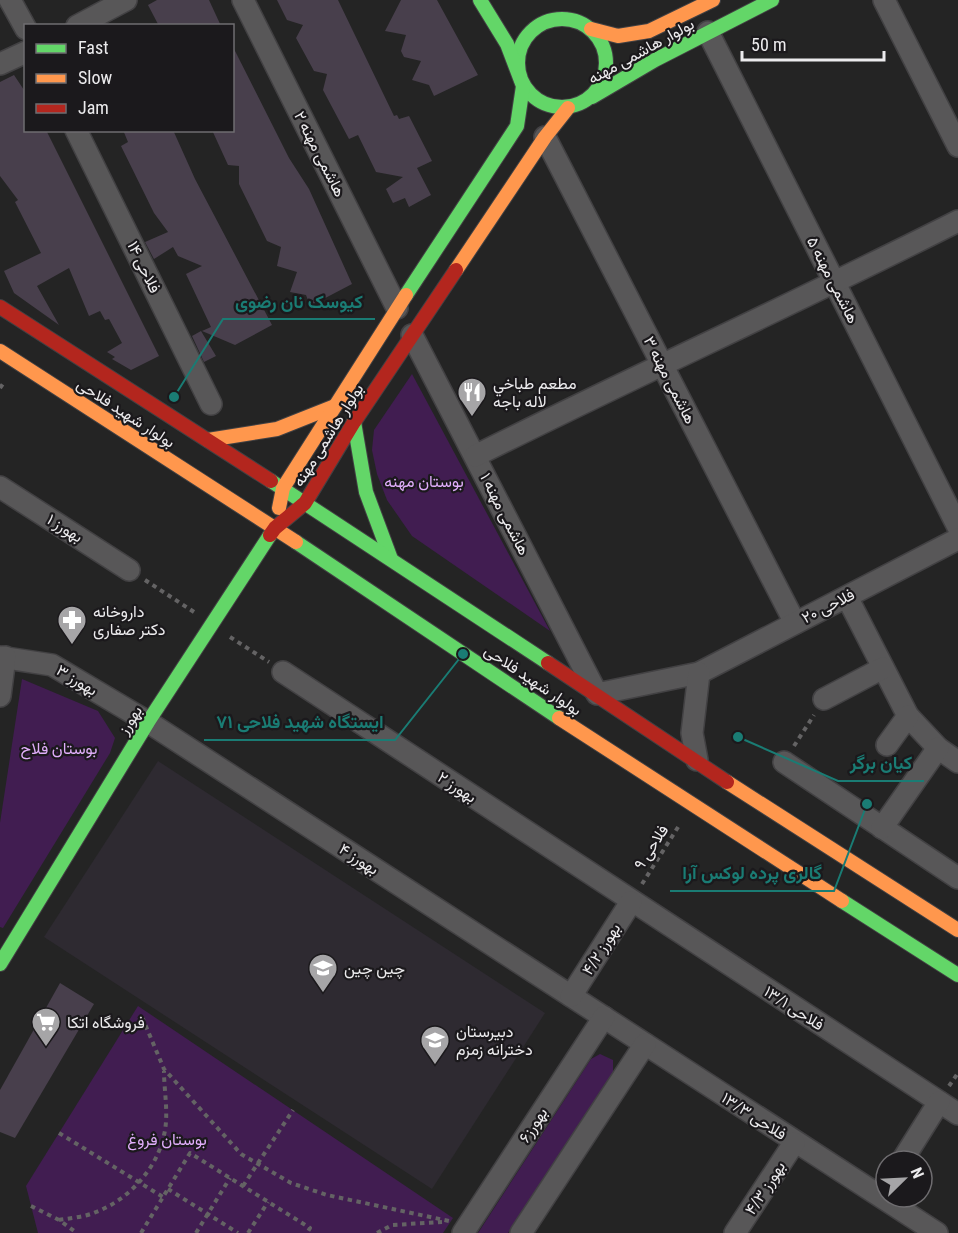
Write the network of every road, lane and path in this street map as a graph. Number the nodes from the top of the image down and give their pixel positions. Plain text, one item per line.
1 (10, 0) edge
2 (126, 0) edge
3 (243, 0) edge
4 (480, 0) edge
5 (713, 0) edge
6 (772, 0) edge
7 (884, 0) edge
8 (548, 6) dead end
9 (568, 18) junction
10 (81, 24) edge
11 (24, 25) edge
12 (591, 28) junction
13 (708, 32) junction
14 (24, 53) edge
15 (0, 64) edge
16 (523, 86) junction
17 (590, 98) junction
18 (568, 108) junction
19 (77, 132) edge
20 (545, 137) junction
21 (958, 146) edge
22 (958, 221) edge
23 (835, 283) junction
24 (0, 307) edge
25 (397, 308) junction
26 (412, 335) junction
27 (0, 351) edge
28 (661, 364) junction
29 (211, 404) dead end
30 (335, 406) junction
31 (354, 422) junction
32 (208, 440) junction
33 (475, 456) junction
34 (0, 487) edge
35 (283, 488) junction
36 (305, 503) junction
37 (958, 527) edge
38 (275, 528) junction
39 (958, 539) edge
40 (391, 559) junction
41 (129, 570) dead end
42 (847, 597) junction
43 (795, 623) junction
44 (2, 657) edge
45 (883, 668) junction
46 (283, 672) dead end
47 (699, 673) junction
48 (597, 694) junction
49 (0, 696) edge
50 (824, 699) dead end
51 (908, 716) junction
52 (148, 722) junction
53 (887, 745) dead end
54 (938, 748) junction
55 (698, 760) junction
56 (784, 762) dead end
57 (958, 762) edge
58 (692, 806) junction
59 (882, 828) junction
60 (958, 878) edge
61 (631, 902) junction
62 (958, 930) edge
63 (0, 964) edge
64 (958, 975) edge
65 (571, 996) junction
66 (142, 1017) dead end
67 (604, 1017) junction
68 (645, 1044) junction
69 (164, 1069) junction
70 (939, 1102) junction
71 (293, 1110) dead end
72 (958, 1114) edge
73 (59, 1133) dead end
74 (794, 1143) junction
75 (910, 1149) edge
76 (258, 1163) junction
77 (230, 1178) junction
78 (138, 1183) junction
79 (243, 1186) junction
80 (874, 1187) edge
81 (168, 1189) junction
82 (163, 1197) junction
83 (268, 1202) junction
84 (31, 1206) dead end
85 (905, 1209) edge
86 (208, 1214) junction
87 (59, 1220) junction
88 (144, 1232) edge
89 (77, 1233) edge
90 (196, 1233) edge
91 (238, 1233) edge
92 (248, 1233) edge
93 (307, 1233) edge
94 (377, 1233) edge
95 (463, 1233) edge
96 (521, 1233) edge
97 (735, 1233) edge
98 (937, 1233) edge

1 - 11 street
2 - 10 street
3 - 25 street, هاشمی مهنه ۲
4 - 16 main road
5 - 12 main road, بولوار هاشمی مهنه
6 - 13 main road, بولوار هاشمی مهنه
7 - 21 street
8 - 9 main road
9 - 12 main road
9 - 16 main road
12 - 17 main road
13 - 17 main road, بولوار هاشمی مهنه
13 - 23 street, هاشمی مهنه ۵
14 - 15 street
16 - 18 main road
16 - 25 main road, بولوار هاشمی مهنه
17 - 18 main road
18 - 20 main road, بولوار هاشمی مهنه
19 - 29 street, فلاحی ۱۴
20 - 26 main road, بولوار هاشمی مهنه
20 - 28 street, هاشمی مهنه ۳
22 - 23 street
23 - 28 street
23 - 37 street, هاشمی مهنه ۵
24 - 32 main road, بولوار شهید فلاحی
25 - 30 main road, بولوار هاشمی مهنه
26 - 31 main road, بولوار هاشمی مهنه
26 - 33 street, هاشمی مهنه ۱
27 - 38 main road, بولوار شهید فلاحی
28 - 33 street
28 - 43 street, هاشمی مهنه ۳
30 - 32 main road
30 - 35 main road, بولوار هاشمی مهنه
31 - 36 main road, بولوار هاشمی مهنه
31 - 40 main road
32 - 35 main road, بولوار شهید فلاحی
33 - 48 street, هاشمی مهنه ۱
34 - 41 street, بهورز ۱
35 - 36 main road, بولوار شهید فلاحی
35 - 38 main road, بولوار هاشمی مهنه
36 - 38 main road, بولوار هاشمی مهنه
36 - 40 main road, بولوار شهید فلاحی
38 - 52 main road, بهورز
38 - 58 main road, بولوار شهید فلاحی
39 - 42 street, فلاحی ۲۰
40 - 48 main road, بولوار شهید فلاحی
42 - 43 street, فلاحی ۲۰
42 - 45 street
43 - 47 street, فلاحی ۲۰
44 - 49 street
44 - 52 street, بهورز ۳
45 - 50 street
45 - 51 street
46 - 61 street, بهورز ۲
47 - 48 street, فلاحی ۲۰
47 - 55 street
48 - 55 main road, بولوار شهید فلاحی
51 - 53 street
51 - 54 street
52 - 63 main road, بهورز
52 - 65 street, بهورز ۴
54 - 57 street
54 - 59 street
55 - 62 main road, بولوار شهید فلاحی
56 - 59 street
58 - 61 path, فلاحی ۹
58 - 64 main road, بولوار شهید فلاحی
59 - 60 street
61 - 65 street, بهورز ۴/۲
61 - 70 street, فلاحی ۱۳/۱
65 - 67 street, فلاحی ۱۳/۳
66 - 69 path
67 - 68 street, فلاحی ۱۳/۳
67 - 95 street, بهورز۶
68 - 74 street, فلاحی ۱۳/۳
68 - 96 street
69 - 76 path
69 - 78 path
70 - 72 street, فلاحی ۱۳/۱
70 - 75 street
71 - 76 path
73 - 78 path
74 - 80 street, فلاحی ۱۳/۳
74 - 97 street, بهورز ۴/۳
76 - 79 path
76 - 94 path
77 - 79 path
77 - 81 path
77 - 86 path
78 - 82 path
78 - 87 path
79 - 83 path
81 - 82 path
81 - 86 path
82 - 88 path
83 - 92 path
83 - 93 path
84 - 87 path
85 - 98 street, فلاحی ۱۳/۳
86 - 90 path
86 - 91 path
87 - 89 path

